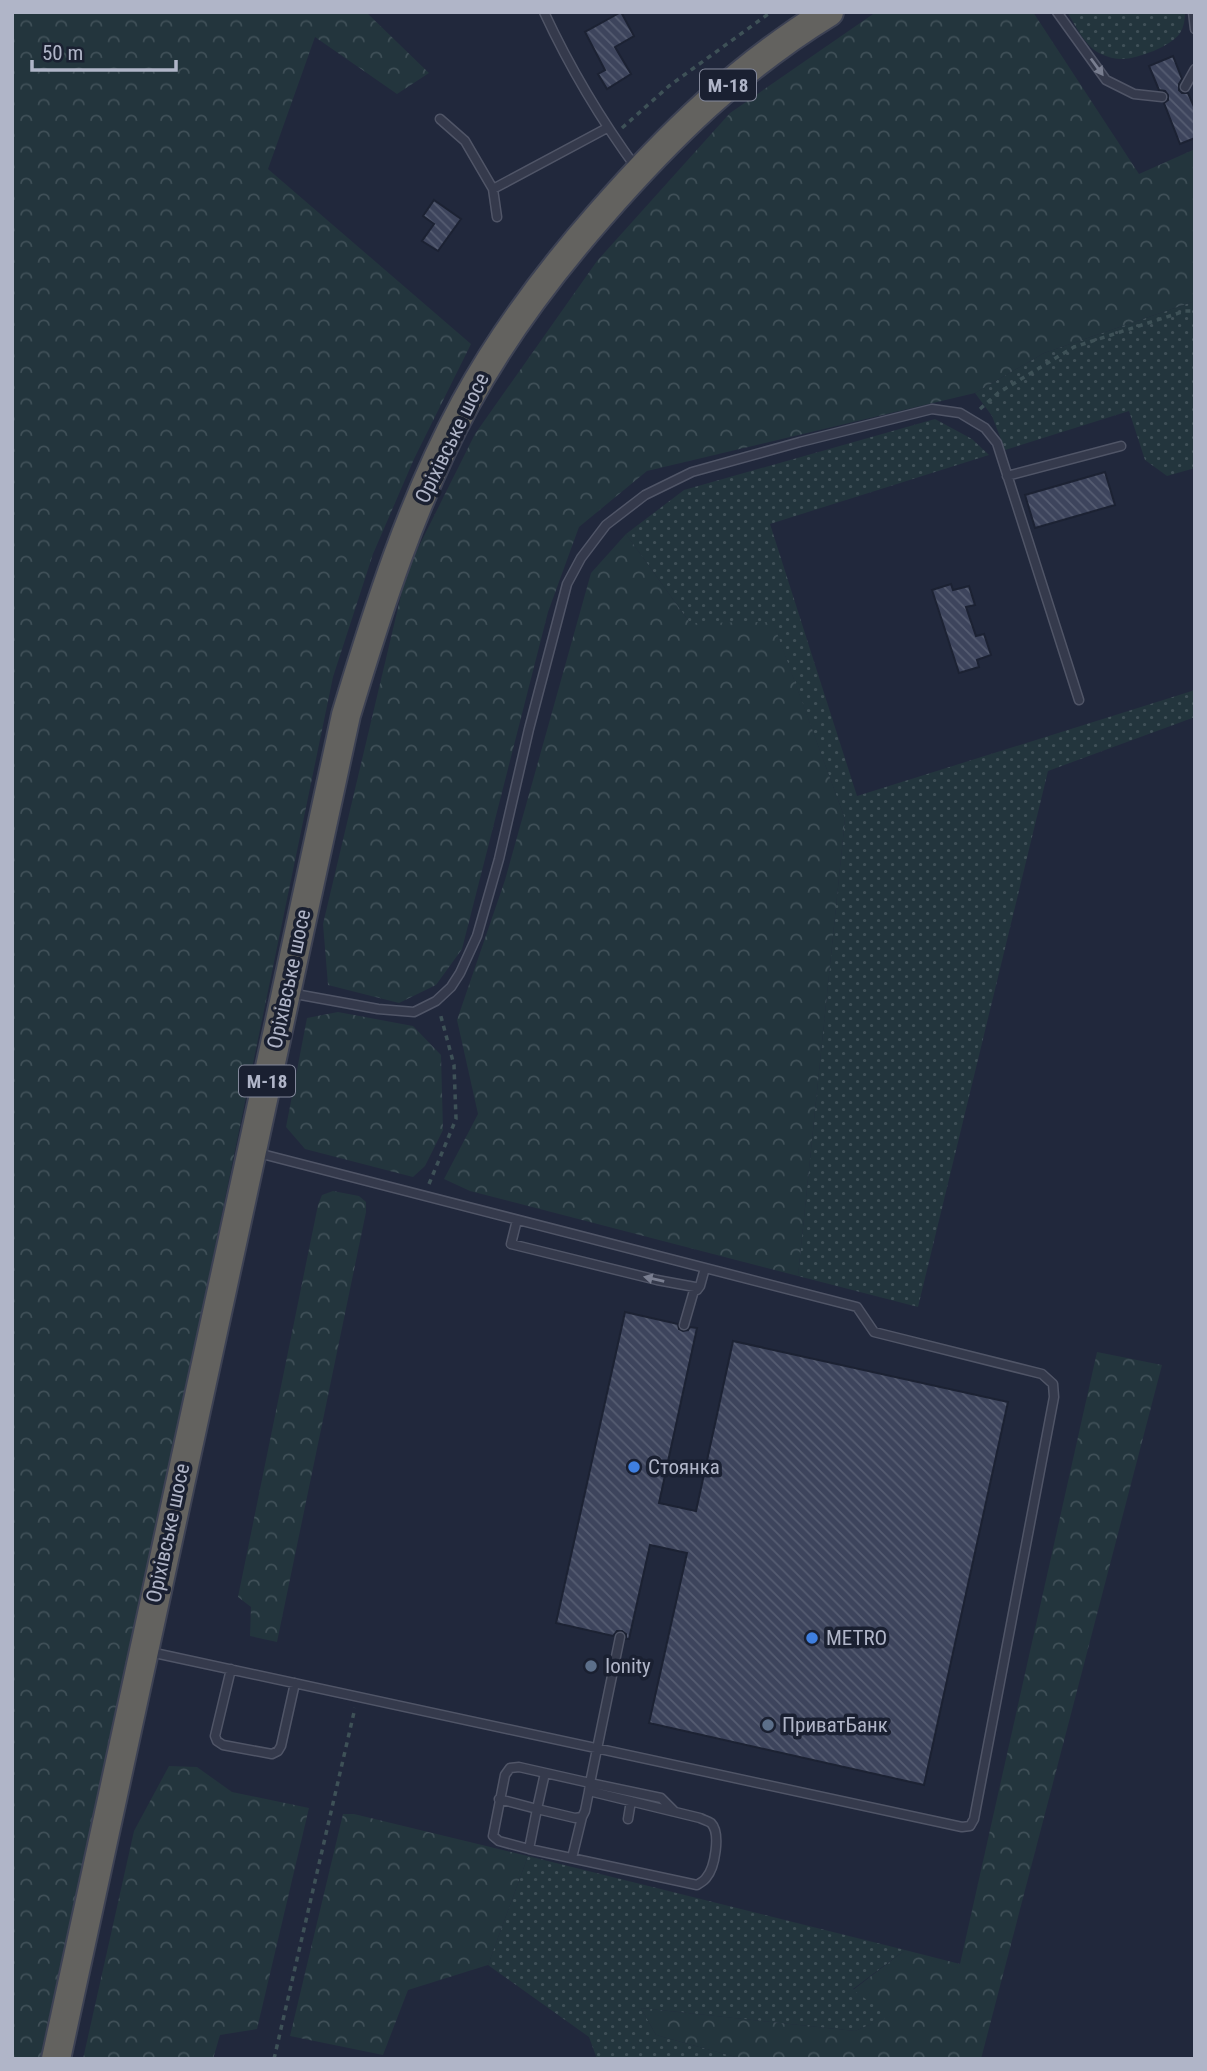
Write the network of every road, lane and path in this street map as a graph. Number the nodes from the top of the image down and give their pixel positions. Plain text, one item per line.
1 (544, 12) edge
2 (771, 12) edge
3 (829, 12) edge
4 (1057, 12) edge
5 (1193, 12) edge
6 (1195, 29) edge
7 (1195, 69) edge
8 (1185, 87) dead end
9 (1162, 97) dead end
10 (440, 119) dead end
11 (610, 132) junction
12 (638, 171) junction
13 (493, 189) junction
14 (497, 217) dead end
15 (1195, 312) edge
16 (969, 419) junction
17 (1121, 446) dead end
18 (1007, 476) junction
19 (1079, 700) dead end
20 (286, 993) junction
21 (436, 1001) junction
22 (251, 1152) junction
23 (424, 1196) junction
24 (517, 1220) junction
25 (705, 1268) junction
26 (695, 1287) junction
27 (684, 1325) dead end
28 (620, 1637) dead end
29 (143, 1650) junction
30 (230, 1669) junction
31 (295, 1683) junction
32 (358, 1696) junction
33 (597, 1747) junction
34 (545, 1773) junction
35 (591, 1786) junction
36 (499, 1799) junction
37 (631, 1801) junction
38 (537, 1809) junction
39 (674, 1811) junction
40 (582, 1817) junction
41 (628, 1819) dead end
42 (528, 1849) junction
43 (572, 1858) junction
44 (56, 2059) edge
45 (274, 2059) edge

1 - 11 lane
2 - 11 path
3 - 12 highway, М-18
4 -> 9 lane
5 - 6 lane
7 - 8 lane
10 - 13 lane
11 - 12 lane
11 - 13 lane
12 - 20 highway, Оріхівське шосе / М-18
13 - 14 lane
15 - 16 path
16 - 18 lane
16 - 21 lane
17 - 18 lane
18 - 19 lane
20 - 21 lane
20 - 22 highway, Оріхівське шосе / М-18
21 - 23 path
22 - 23 lane
22 - 29 highway, Оріхівське шосе / М-18
23 - 24 lane
24 - 25 lane
26 -> 24 lane
25 - 26 lane
25 - 33 lane
26 - 27 lane
28 - 33 lane
29 - 30 lane
29 - 44 highway, Оріхівське шосе / М-18
30 - 31 lane
30 - 31 lane
31 - 32 lane
32 - 33 lane
32 - 45 path
33 - 35 lane
34 - 35 lane
34 - 36 lane
34 - 38 lane
35 - 37 lane
35 - 39 lane
35 - 40 lane
36 - 38 lane
36 - 42 lane
37 - 39 lane
37 - 41 lane
38 - 40 lane
38 - 42 lane
39 - 43 lane
40 - 43 lane
42 - 43 lane

